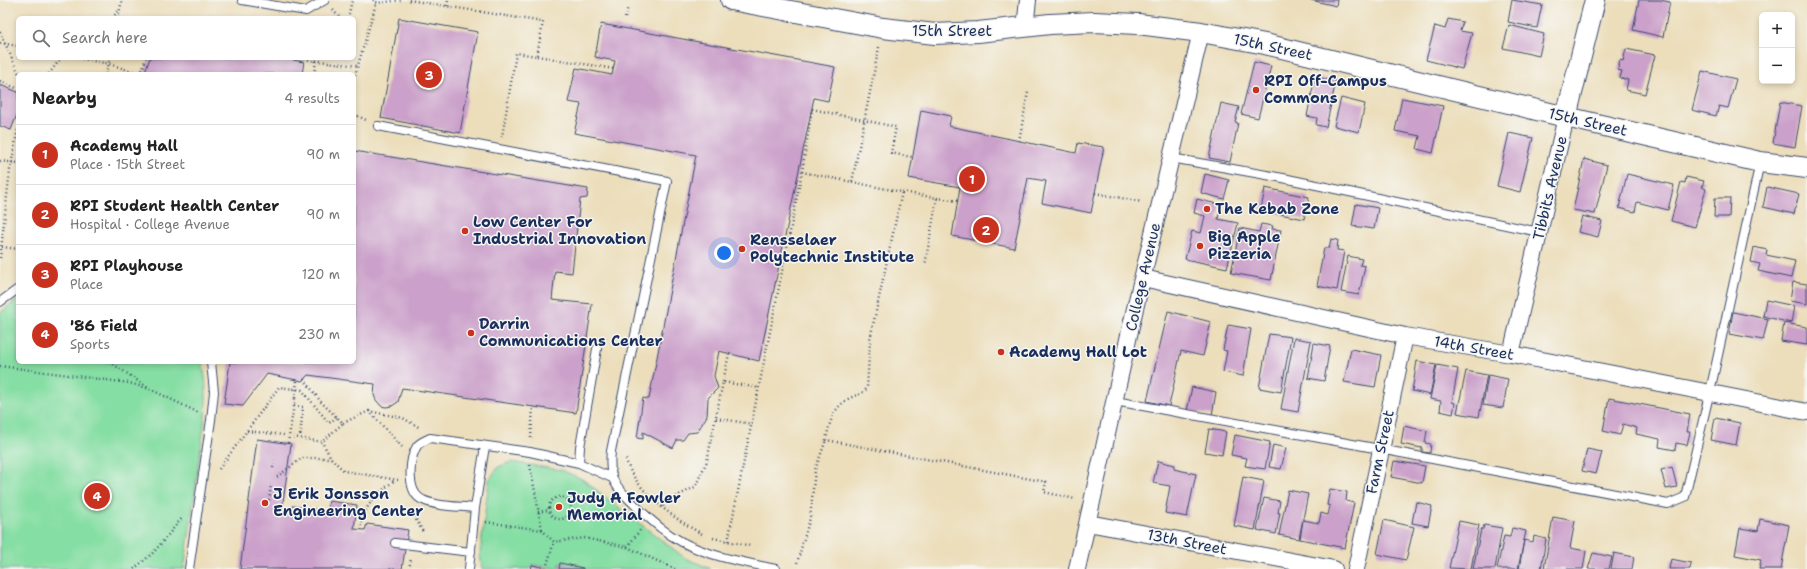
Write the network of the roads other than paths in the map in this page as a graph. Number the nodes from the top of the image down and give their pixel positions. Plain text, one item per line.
1 (242, 0) edge
2 (325, 0) edge
3 (731, 0) edge
4 (1028, 0) edge
5 (1596, 0) edge
6 (759, 3) edge
7 (1025, 28) junction
8 (1201, 32) junction
9 (1566, 118) junction
10 (378, 126) dead end
11 (1171, 158) junction
12 (1760, 162) junction
13 (1807, 168) edge
14 (1539, 232) junction
15 (1143, 278) junction
16 (16, 290) edge
17 (0, 302) edge
18 (1405, 336) junction
19 (597, 349) dead end
20 (1511, 354) junction
21 (210, 364) edge
22 (1710, 392) junction
23 (1115, 401) junction
24 (1807, 412) edge
25 (485, 446) junction
26 (1380, 449) junction
27 (579, 463) junction
28 (612, 478) junction
29 (475, 508) junction
30 (1088, 523) junction
31 (395, 543) dead end
32 (471, 552) junction
33 (190, 569) edge
34 (469, 569) edge
35 (776, 569) edge
36 (1077, 569) edge
37 (1334, 569) edge
38 (1356, 569) edge

1 - 2 lane
3 - 6 street, 15th Street
4 - 7 street
5 - 9 street, Tibbits Avenue
6 - 7 street, 15th Street
7 - 8 street, 15th Street
8 - 9 street, 15th Street
8 - 11 street, College Avenue
9 - 12 street, 15th Street
9 - 14 street, Tibbits Avenue
10 - 28 lane
11 - 14 lane
11 - 15 street, College Avenue
12 - 13 street, 15th Street
12 - 22 lane
14 - 20 street, Tibbits Avenue
15 - 18 street, 14th Street
15 - 23 street, College Avenue
16 - 17 lane
18 - 20 street, 14th Street
18 - 26 street, Farm Street
19 - 27 lane
20 - 22 street, 14th Street
21 - 33 lane
22 - 24 street, 14th Street
22 - 26 lane
23 - 26 lane
23 - 30 street, College Avenue
25 - 27 lane
25 - 29 lane
25 - 29 lane
26 - 38 street, Farm Street
27 - 28 lane
28 - 35 lane
29 - 32 lane
30 - 36 street, College Avenue
30 - 37 street, 13th Street
31 - 32 lane
32 - 34 lane

